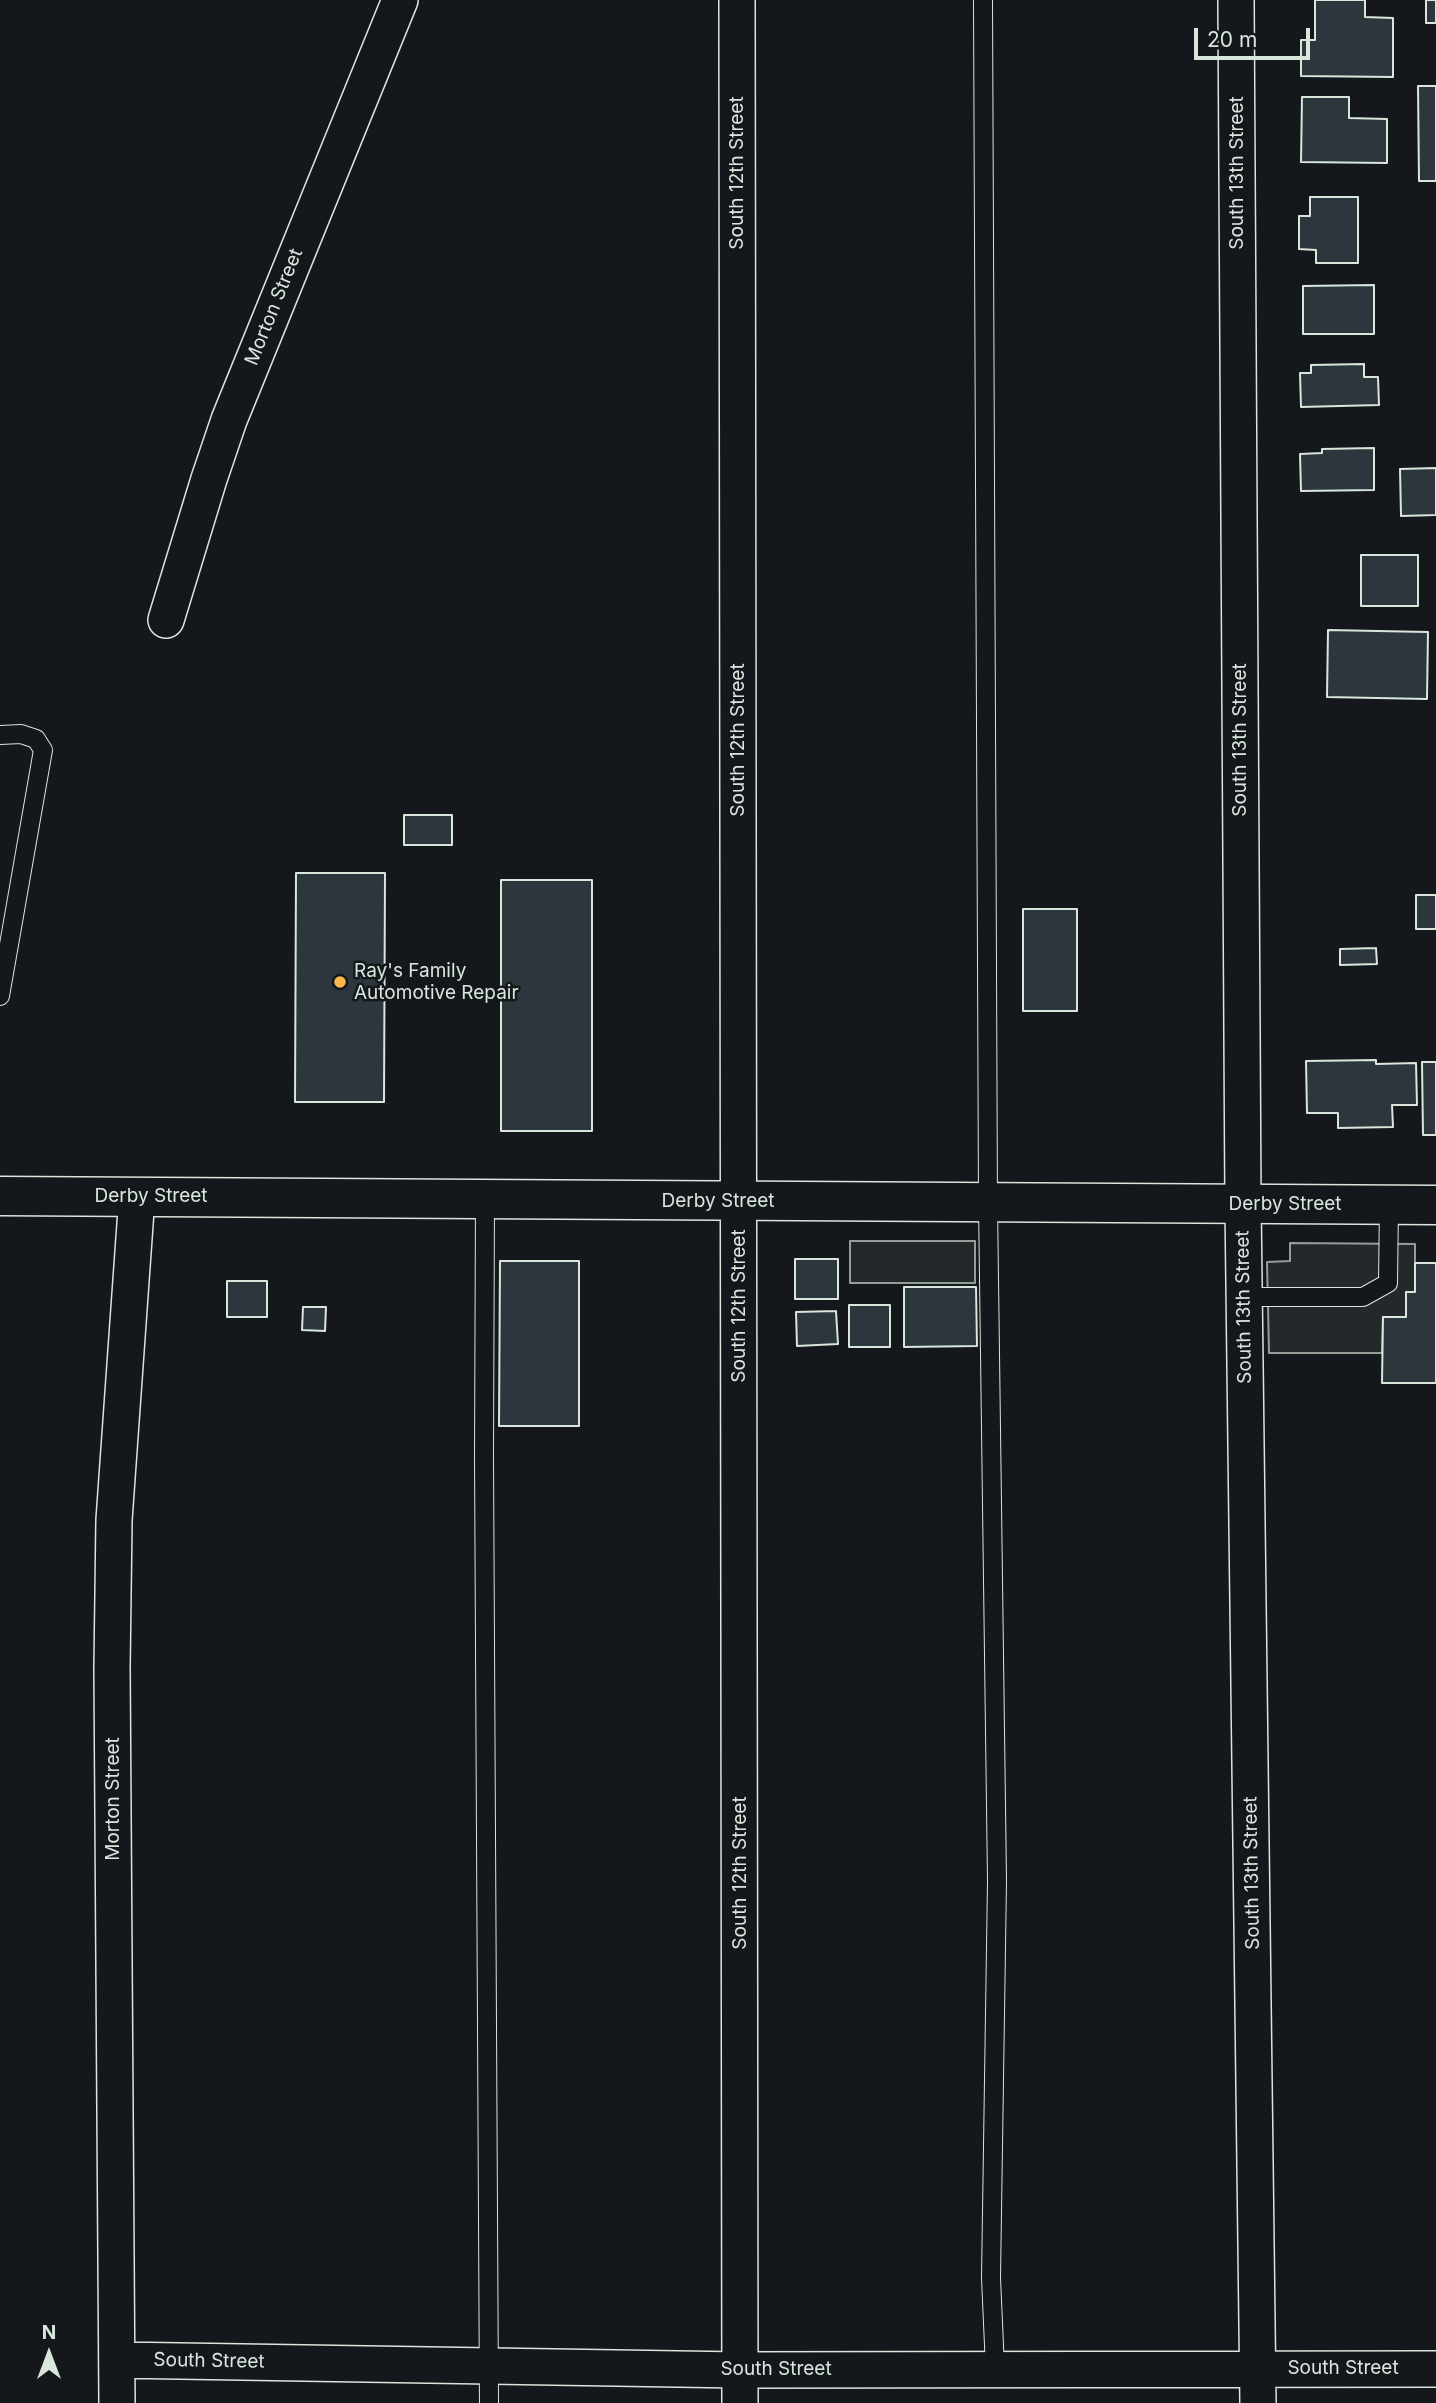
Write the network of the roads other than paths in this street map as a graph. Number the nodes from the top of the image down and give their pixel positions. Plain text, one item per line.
1 (400, 0) edge
2 (737, 0) edge
3 (983, 0) edge
4 (1236, 0) edge
5 (166, 620) dead end
6 (0, 734) edge
7 (0, 996) edge
8 (0, 1196) edge
9 (137, 1196) junction
10 (485, 1199) junction
11 (739, 1202) junction
12 (988, 1203) junction
13 (1243, 1204) junction
14 (1389, 1205) junction
15 (1436, 1205) edge
16 (1244, 1297) junction
17 (117, 2360) junction
18 (489, 2366) junction
19 (995, 2368) junction
20 (1259, 2368) junction
21 (1436, 2369) edge
22 (740, 2386) edge
23 (117, 2403) edge
24 (489, 2403) edge
25 (1258, 2403) edge

1 - 5 street, Morton Street
2 - 11 street, South 12th Street
3 - 12 lane
4 - 13 street, South 13th Street
6 - 7 lane
8 - 9 main road, Derby Street
9 - 10 main road, Derby Street
9 - 17 street, Morton Street
10 - 11 main road, Derby Street
10 - 18 lane
11 - 12 main road, Derby Street
11 - 22 street, South 12th Street
12 - 13 main road, Derby Street
12 - 19 lane
13 - 14 main road, Derby Street
13 - 16 street, South 13th Street
14 - 15 main road, Derby Street
14 - 16 lane
16 - 20 street, South 13th Street
17 - 18 street, South Street
17 - 23 street, Morton Street
18 - 22 street, South Street
18 - 24 lane
19 - 20 street, South Street
19 - 22 street, South Street
20 - 21 street, South Street
20 - 25 street, South 13th Street

